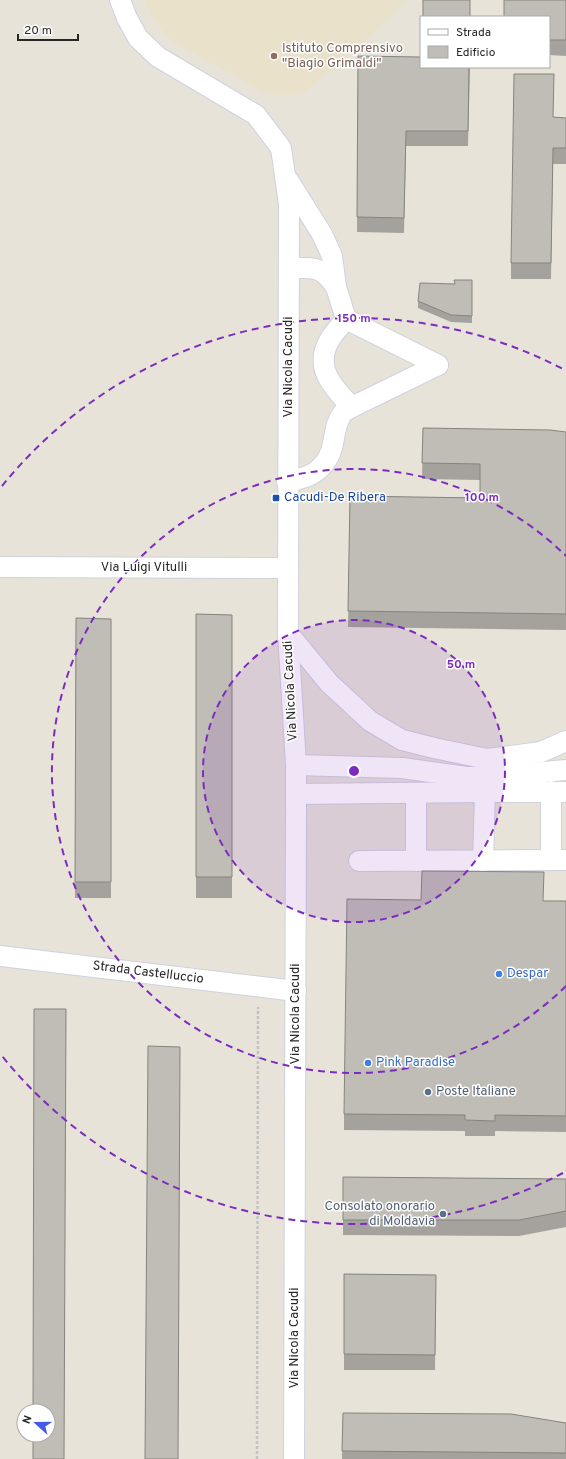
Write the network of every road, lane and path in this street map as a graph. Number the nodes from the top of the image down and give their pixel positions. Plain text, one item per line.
1 (120, 0) edge
2 (285, 175) junction
3 (289, 268) junction
4 (336, 287) junction
5 (346, 319) junction
6 (352, 407) junction
7 (288, 482) junction
8 (0, 567) edge
9 (288, 568) junction
10 (288, 633) junction
11 (566, 741) edge
12 (296, 765) junction
13 (566, 770) edge
14 (485, 792) junction
15 (558, 792) edge
16 (416, 793) junction
17 (296, 794) junction
18 (558, 860) edge
19 (359, 861) dead end
20 (416, 861) junction
21 (483, 861) junction
22 (0, 956) edge
23 (259, 987) junction
24 (296, 991) junction
25 (257, 1459) edge
26 (294, 1459) edge

1 - 2 street, Via Nicola Cacudi
2 - 3 street, Via Nicola Cacudi
2 - 4 street
3 - 4 street
3 - 7 street, Via Nicola Cacudi
4 - 5 street
5 - 6 street
5 - 6 street
6 - 7 street
7 - 9 street, Via Nicola Cacudi
8 - 9 street, Via Luigi Vitulli
9 - 10 street, Via Nicola Cacudi
10 - 11 street
10 - 12 street, Via Nicola Cacudi
12 - 13 street
12 - 17 street, Via Nicola Cacudi
14 - 15 street
14 - 16 street
14 - 21 street
15 - 18 street
16 - 17 street
16 - 20 street
17 - 24 street, Via Nicola Cacudi
18 - 21 street
19 - 20 street
20 - 21 street
22 - 23 street, Strada Castelluccio
23 - 24 street, Strada Castelluccio
23 - 25 path
24 - 26 street, Via Nicola Cacudi

